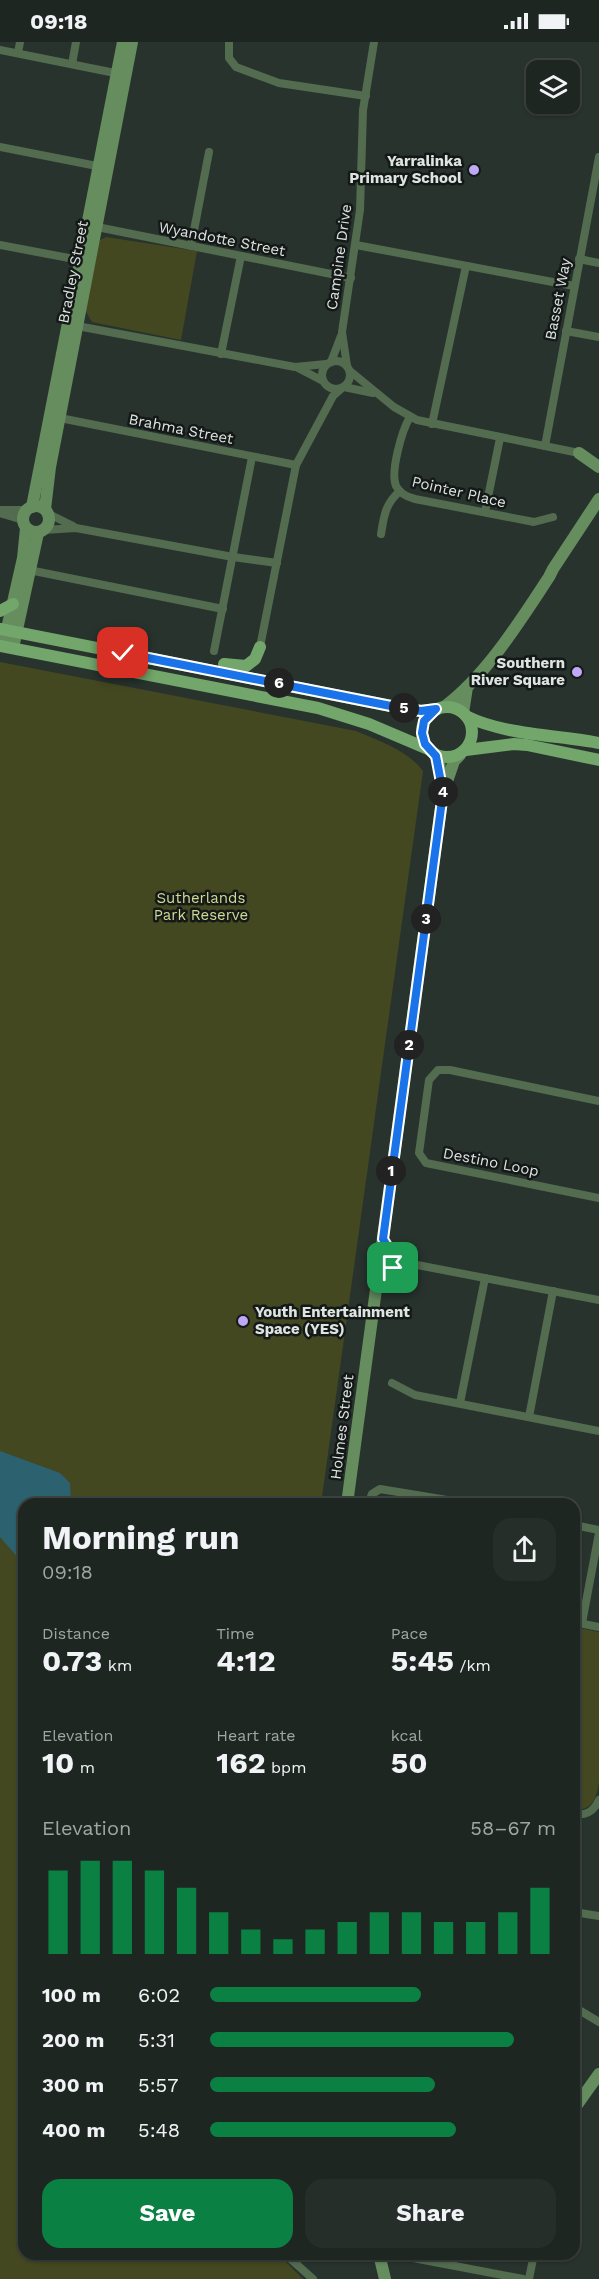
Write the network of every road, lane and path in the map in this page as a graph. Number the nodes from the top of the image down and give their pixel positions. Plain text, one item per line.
1 (20, 42) edge
2 (76, 42) edge
3 (123, 42) edge
4 (132, 42) edge
5 (229, 42) edge
6 (374, 42) edge
7 (0, 50) edge
8 (18, 53) junction
9 (72, 64) junction
10 (122, 74) junction
11 (366, 96) junction
12 (0, 147) edge
13 (209, 152) dead end
14 (599, 157) edge
15 (104, 168) junction
16 (598, 168) edge
17 (93, 226) junction
18 (0, 245) edge
19 (356, 245) junction
20 (191, 246) junction
21 (241, 256) junction
22 (579, 260) junction
23 (84, 261) junction
24 (599, 263) edge
25 (466, 266) junction
26 (351, 278) junction
27 (574, 286) junction
28 (73, 325) junction
29 (566, 331) junction
30 (342, 332) junction
31 (599, 337) edge
32 (221, 354) junction
33 (328, 363) junction
34 (294, 367) junction
35 (349, 369) junction
36 (324, 383) junction
37 (343, 388) junction
38 (376, 394) junction
39 (325, 412) junction
40 (410, 417) junction
41 (60, 418) junction
42 (432, 424) junction
43 (500, 438) junction
44 (545, 446) junction
45 (579, 453) junction
46 (599, 456) edge
47 (252, 457) junction
48 (296, 465) junction
49 (599, 467) edge
50 (400, 491) junction
51 (599, 493) edge
52 (599, 499) edge
53 (599, 509) edge
54 (0, 511) edge
55 (485, 512) junction
56 (553, 517) dead end
57 (35, 519) junction
58 (76, 528) junction
59 (381, 534) dead end
60 (566, 549) junction
61 (233, 557) junction
62 (277, 563) junction
63 (29, 570) junction
64 (549, 577) junction
65 (13, 604) junction
66 (223, 609) junction
67 (0, 611) edge
68 (8, 630) edge
69 (5, 647) edge
70 (260, 647) joint
71 (214, 651) dead end
72 (174, 662) junction
73 (468, 685) junction
74 (440, 708) junction
75 (465, 714) junction
76 (599, 743) edge
77 (432, 752) junction
78 (463, 752) junction
79 (599, 760) edge
80 (443, 793) junction
81 (599, 1101) edge
82 (389, 1187) junction
83 (599, 1197) edge
84 (383, 1239) junction
85 (412, 1264) junction
86 (485, 1278) junction
87 (377, 1286) junction
88 (554, 1292) junction
89 (599, 1300) edge
90 (366, 1353) junction
91 (392, 1383) dead end
92 (460, 1403) junction
93 (529, 1417) junction
94 (599, 1431) edge
95 (348, 1498) edge
96 (370, 1498) edge
97 (435, 1498) edge
98 (580, 1527) edge
99 (599, 1532) edge
100 (580, 1614) edge
101 (580, 1623) edge
102 (599, 1627) edge
103 (598, 1806) edge
104 (580, 1814) edge
105 (580, 1913) edge
106 (599, 1916) edge
107 (580, 2011) edge
108 (599, 2022) edge
109 (599, 2074) edge
110 (580, 2100) edge
111 (292, 2260) edge
112 (380, 2260) edge
113 (424, 2260) edge
114 (533, 2260) edge
115 (313, 2279) edge
116 (385, 2279) edge
117 (523, 2279) edge
118 (529, 2279) edge

1 - 8 street
2 - 9 street
3 - 10 main road, Bradley Street
4 - 10 main road, Bradley Street
5 - 11 street
6 - 11 street, Campine Drive
7 - 8 street
8 - 9 street
9 - 10 street
10 - 15 main road, Bradley Street
11 - 19 street, Campine Drive
12 - 15 street
13 - 20 street
14 - 16 street, Basset Way
15 - 17 main road, Bradley Street
16 - 22 street, Basset Way
17 - 20 street, Wyandotte Street
17 - 23 main road, Bradley Street
18 - 23 street
19 - 25 street
19 - 26 street, Campine Drive
20 - 21 street, Wyandotte Street
21 - 26 street, Wyandotte Street
21 - 32 street
22 - 24 street
22 - 27 street, Basset Way
23 - 28 main road, Bradley Street
25 - 27 street
25 - 42 street
26 - 30 street, Campine Drive
27 - 29 street, Basset Way
28 - 32 street
28 - 41 main road, Bradley Street
28 - 57 main road, Bradley Street
29 - 31 street
29 - 44 street, Basset Way
30 - 33 street, Campine Drive
30 - 35 street, Campine Drive
32 - 34 street
33 - 34 street
33 - 35 street
33 - 36 street
34 - 36 street
35 - 37 street
35 - 38 street
36 - 37 street
36 - 39 street
37 - 38 street
37 - 39 street
38 - 40 street
39 - 48 street
40 - 42 street
40 - 50 street, Pointer Place
41 - 47 street, Brahma Street
41 - 57 main road, Bradley Street
42 - 43 street
43 - 44 street
43 - 55 street
44 - 45 street
45 - 46 main road
45 - 49 main road
47 - 48 street, Brahma Street
47 - 61 street
48 - 62 street
50 - 55 street, Pointer Place
50 - 59 street
51 - 60 main road
52 - 60 main road
53 - 64 main road
54 - 57 street
55 - 56 street, Pointer Place
57 - 58 street
57 - 58 street
57 - 63 main road, Bradley Street
57 - 65 main road, Bradley Street
58 - 61 street
60 - 64 main road
61 - 62 street
61 - 66 street
62 - 70 street
63 - 66 street
63 - 68 main road, Bradley Street
64 - 73 main road
65 - 67 main road
65 - 68 main road, Bradley Street
66 - 71 street
68 - 69 main road, Bradley Street
68 - 72 main road
69 - 77 main road
70 - 72 main road
72 - 74 main road
73 - 74 main road
73 - 75 main road
74 - 75 main road
74 - 77 main road
75 - 76 main road
75 - 78 main road
77 - 78 main road
77 - 80 main road, Holmes Street
78 - 79 main road
78 - 80 main road, Holmes Street
80 - 82 main road, Holmes Street
81 - 83 street, Destino Loop
82 - 84 main road, Holmes Street
82 - 90 main road, Holmes Street
84 - 85 street
84 - 87 main road, Holmes Street
85 - 86 street
85 - 87 street
86 - 88 street
86 - 92 street
87 - 90 main road, Holmes Street
88 - 89 street
88 - 93 street
90 - 95 main road, Holmes Street
91 - 92 street
92 - 93 street
93 - 94 street
96 - 97 street
98 - 99 street
99 - 100 street
101 - 102 street
103 - 104 street
105 - 106 street
107 - 108 street
109 - 110 main road
111 - 115 street
112 - 116 main road
113 - 117 street
114 - 118 street

